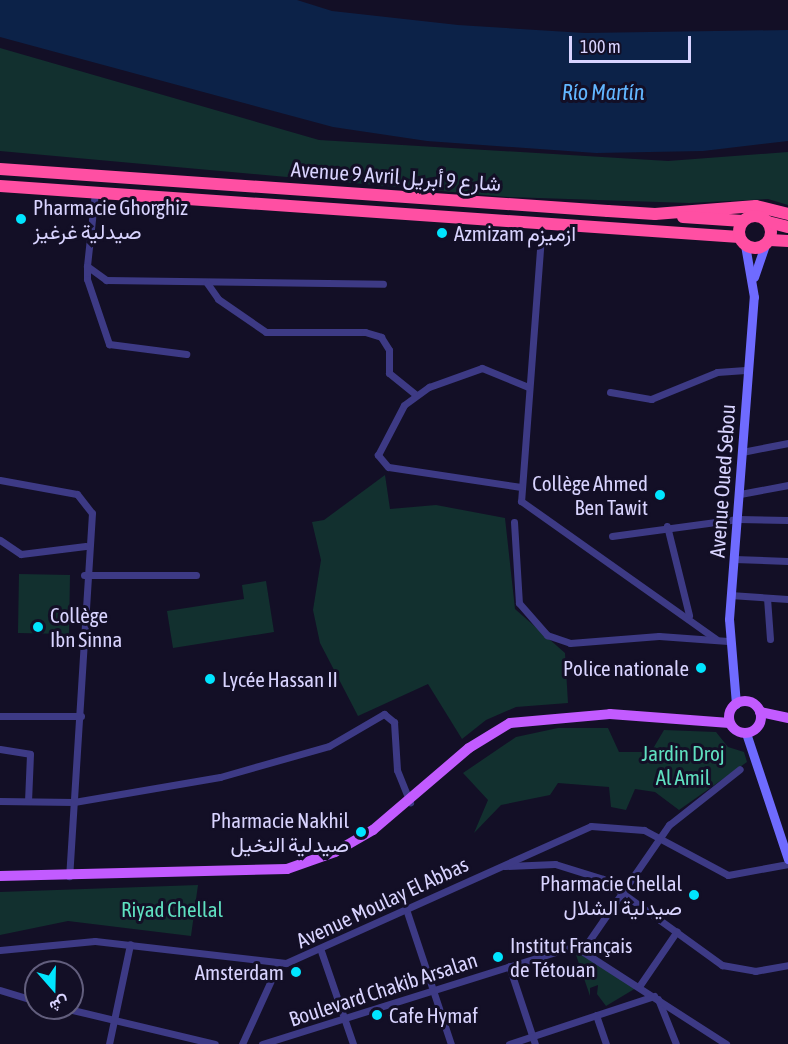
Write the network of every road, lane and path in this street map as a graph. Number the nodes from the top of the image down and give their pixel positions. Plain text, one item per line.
1 (0, 169) edge
2 (0, 186) edge
3 (95, 192) junction
4 (655, 214) junction
5 (788, 214) edge
6 (743, 221) junction
7 (768, 222) junction
8 (542, 223) junction
9 (788, 227) edge
10 (742, 241) junction
11 (788, 241) edge
12 (767, 242) junction
13 (87, 266) junction
14 (754, 277) junction
15 (207, 283) junction
16 (383, 284) dead end
17 (186, 354) dead end
18 (748, 370) junction
19 (528, 387) junction
20 (610, 392) dead end
21 (416, 395) junction
22 (788, 442) edge
23 (742, 452) junction
24 (0, 480) edge
25 (788, 485) edge
26 (521, 487) junction
27 (740, 494) junction
28 (738, 519) junction
29 (788, 520) edge
30 (514, 522) dead end
31 (668, 526) junction
32 (612, 536) dead end
33 (0, 540) edge
34 (86, 546) junction
35 (734, 559) junction
36 (788, 561) edge
37 (84, 575) junction
38 (196, 575) dead end
39 (730, 595) junction
40 (767, 598) junction
41 (788, 599) edge
42 (689, 615) junction
43 (716, 639) junction
44 (770, 639) dead end
45 (728, 641) junction
46 (740, 702) junction
47 (760, 712) junction
48 (0, 716) edge
49 (81, 716) junction
50 (727, 718) junction
51 (773, 718) junction
52 (788, 718) edge
53 (753, 730) junction
54 (0, 749) edge
55 (740, 769) dead end
56 (0, 801) edge
57 (28, 801) junction
58 (74, 802) junction
59 (410, 802) junction
60 (658, 838) junction
61 (788, 859) edge
62 (788, 864) edge
63 (491, 870) junction
64 (0, 876) edge
65 (69, 876) junction
66 (621, 890) junction
67 (406, 909) junction
68 (677, 932) junction
69 (130, 944) junction
70 (584, 948) junction
71 (0, 951) edge
72 (321, 951) junction
73 (278, 965) junction
74 (788, 965) edge
75 (509, 966) junction
76 (640, 985) junction
77 (0, 990) edge
78 (433, 990) junction
79 (24, 997) edge
80 (656, 998) junction
81 (84, 1013) edge
82 (596, 1015) junction
83 (345, 1019) junction
84 (116, 1020) junction
85 (533, 1040) edge
86 (109, 1044) edge
87 (214, 1044) edge
88 (242, 1044) edge
89 (262, 1044) edge
90 (353, 1044) edge
91 (451, 1044) edge
92 (509, 1044) edge
93 (606, 1044) edge
94 (676, 1044) edge
95 (726, 1044) edge

1 - 4 highway, Avenue 9 Avril شارع 9 أبريل
2 - 3 highway, Avenue 9 Avril شارع 9 أبريل
3 - 8 highway, Avenue 9 Avril شارع 9 أبريل
3 - 13 street
4 - 5 highway, Avenue 9 Avril شارع 9 أبريل
4 - 6 highway
6 - 7 highway
6 - 10 highway
7 - 9 highway
7 - 12 highway
8 - 10 highway, Avenue 9 Avril شارع 9 أبريل
8 - 19 street
10 - 12 highway, Avenue 9 Avril شارع 9 أبريل
10 - 14 street, Avenue Oued Sebou
11 - 12 highway
12 - 14 street, Avenue Oued Sebou
13 - 15 street
13 - 17 street
14 - 18 street, Avenue Oued Sebou
15 - 16 street
15 - 21 street
18 - 20 street
18 - 23 street, Avenue Oued Sebou
19 - 21 street
19 - 26 street
21 - 26 street
22 - 23 street
23 - 27 street, Avenue Oued Sebou
24 - 34 street
25 - 27 street
26 - 42 street
27 - 28 street, Avenue Oued Sebou
28 - 29 street
28 - 31 street
28 - 35 street, Avenue Oued Sebou
30 - 43 street
31 - 32 street
31 - 42 street
33 - 34 street
34 - 37 street
35 - 36 street
35 - 39 street, Avenue Oued Sebou
37 - 38 street
37 - 49 street
39 - 40 street
39 - 45 street, Avenue Oued Sebou
40 - 41 street
40 - 44 street
42 - 43 street
43 - 45 street
45 - 46 street, Avenue Oued Sebou
46 - 47 main road
46 - 50 main road
47 - 51 main road
47 - 53 main road
48 - 49 street
49 - 58 street
50 - 53 main road
50 - 59 main road
51 - 52 main road
51 - 53 main road
53 - 61 street
54 - 57 street
55 - 60 street
56 - 57 street
57 - 58 street
58 - 59 street
58 - 65 street
59 - 65 main road
60 - 62 street
60 - 63 street
60 - 66 street
63 - 66 street
63 - 67 street, Avenue Moulay El Abbas
64 - 65 main road
66 - 68 street
66 - 70 street
67 - 72 street, Avenue Moulay El Abbas
67 - 78 street
68 - 74 street
68 - 76 street
69 - 71 street, Avenue Moulay El Abbas
69 - 73 street, Avenue Moulay El Abbas
69 - 84 street
70 - 75 street, Boulevard Chakib Arsalan
70 - 76 street
72 - 73 street, Avenue Moulay El Abbas
72 - 83 street
73 - 88 street
75 - 78 street, Boulevard Chakib Arsalan
75 - 85 street
76 - 80 street
77 - 79 street
78 - 83 street, Boulevard Chakib Arsalan
78 - 91 street
80 - 82 street
80 - 94 street
80 - 95 street
81 - 84 street
82 - 85 street
82 - 93 street
83 - 89 street, Boulevard Chakib Arsalan
83 - 90 street
84 - 86 street
84 - 87 street
85 - 92 street

